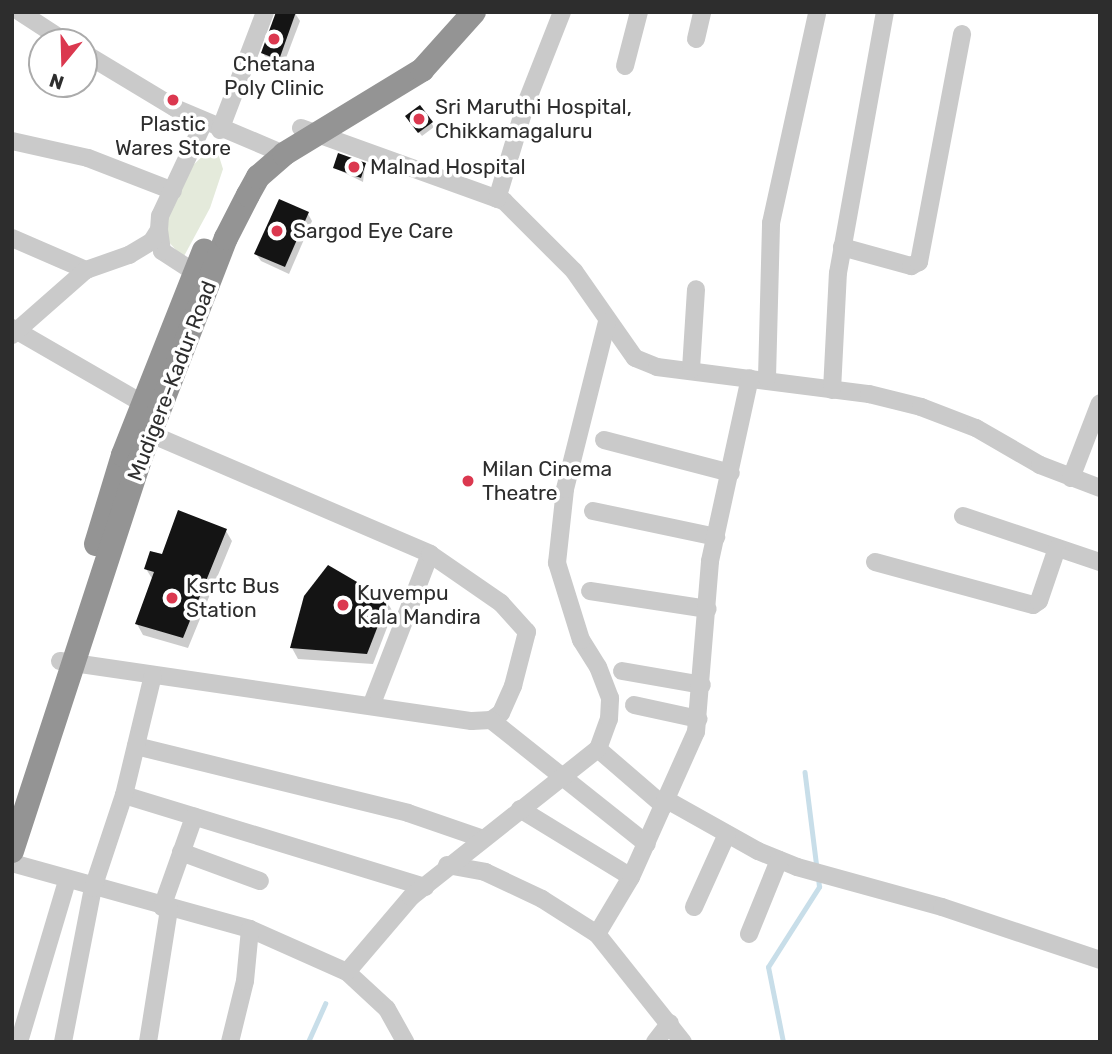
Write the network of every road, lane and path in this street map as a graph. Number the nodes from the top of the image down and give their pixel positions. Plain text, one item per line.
1 (20, 12) edge
2 (265, 12) edge
3 (456, 12) edge
4 (474, 12) edge
5 (562, 12) edge
6 (639, 12) edge
7 (702, 12) edge
8 (885, 12) edge
9 (817, 14) edge
10 (45, 28) edge
11 (962, 34) dead end
12 (696, 39) dead end
13 (98, 61) edge
14 (625, 66) dead end
15 (212, 126) junction
16 (308, 131) junction
17 (12, 141) edge
18 (276, 151) junction
19 (173, 191) junction
20 (497, 199) junction
21 (159, 230) junction
22 (12, 238) edge
23 (842, 247) junction
24 (86, 270) junction
25 (194, 272) junction
26 (695, 289) dead end
27 (607, 322) junction
28 (14, 331) edge
29 (691, 369) junction
30 (758, 378) junction
31 (832, 390) junction
32 (142, 403) junction
33 (1100, 403) edge
34 (142, 430) junction
35 (604, 440) dead end
36 (731, 472) junction
37 (1071, 478) junction
38 (1100, 488) edge
39 (593, 511) dead end
40 (963, 516) dead end
41 (716, 537) junction
42 (1058, 548) junction
43 (430, 554) junction
44 (875, 562) dead end
45 (1100, 562) edge
46 (590, 591) dead end
47 (708, 609) junction
48 (67, 662) junction
49 (622, 671) dead end
50 (153, 675) junction
51 (702, 685) junction
52 (634, 705) dead end
53 (371, 706) junction
54 (698, 719) junction
55 (491, 720) junction
56 (136, 746) junction
57 (598, 749) junction
58 (563, 775) junction
59 (124, 795) junction
60 (12, 801) edge
61 (666, 803) junction
62 (520, 809) junction
63 (194, 817) junction
64 (727, 834) junction
65 (483, 839) junction
66 (647, 844) junction
67 (12, 850) edge
68 (181, 852) junction
69 (779, 860) junction
70 (12, 863) edge
71 (447, 865) junction
72 (631, 877) junction
73 (67, 881) junction
74 (260, 881) dead end
75 (425, 887) junction
76 (93, 888) junction
77 (694, 907) dead end
78 (165, 908) junction
79 (250, 929) junction
80 (597, 934) junction
81 (749, 934) dead end
82 (1100, 960) edge
83 (347, 972) junction
84 (670, 1023) junction
85 (19, 1042) edge
86 (63, 1042) edge
87 (148, 1042) edge
88 (230, 1042) edge
89 (405, 1042) edge
90 (655, 1042) edge
91 (683, 1042) edge

1 - 10 street
2 - 15 street
3 - 16 highway, Mudigere-Kadur Road
4 - 16 highway, Mudigere-Kadur Road
5 - 20 street
6 - 14 street
7 - 12 street
8 - 23 street
9 - 30 street
11 - 23 street
13 - 15 street
15 - 18 street
15 - 19 street
16 - 18 highway, Mudigere-Kadur Road
16 - 20 street
17 - 19 street
18 - 25 highway, Mudigere-Kadur Road
18 - 34 highway, Mudigere-Kadur Road
19 - 21 street
20 - 27 street
21 - 24 street
21 - 25 street
22 - 24 street
23 - 31 street
24 - 28 street
25 - 32 highway, Mudigere-Kadur Road
26 - 29 street
27 - 29 street
27 - 57 street
28 - 32 street
29 - 30 street
30 - 31 street
30 - 36 street
31 - 37 street
32 - 34 highway, Mudigere-Kadur Road
33 - 37 street
34 - 43 street
34 - 48 highway, Mudigere-Kadur Road
35 - 36 street
36 - 41 street
37 - 38 street
39 - 41 street
40 - 42 street
41 - 47 street
42 - 44 street
42 - 45 street
43 - 53 street
43 - 55 street
46 - 47 street
47 - 51 street
48 - 50 street
48 - 60 highway, Mudigere-Kadur Road
48 - 67 highway, Mudigere-Kadur Road
49 - 51 street
50 - 53 street
50 - 56 street
51 - 54 street
52 - 54 street
53 - 55 street
54 - 61 street
55 - 58 street
56 - 59 street
56 - 65 street
57 - 58 street
57 - 61 street
58 - 62 street
58 - 66 street
59 - 63 street
59 - 76 street
61 - 64 street
61 - 66 street
62 - 65 street
62 - 72 street
63 - 68 street
63 - 75 street
64 - 69 street
64 - 77 street
65 - 71 street
66 - 72 street
68 - 74 street
68 - 78 street
69 - 81 street
69 - 82 street
70 - 73 street
71 - 75 street
71 - 80 street
72 - 80 street
73 - 76 street
73 - 85 street
75 - 83 street
76 - 78 street
76 - 86 street
78 - 79 street
78 - 87 street
79 - 83 street
79 - 88 street
80 - 84 street
83 - 89 street
84 - 90 street
84 - 91 street

